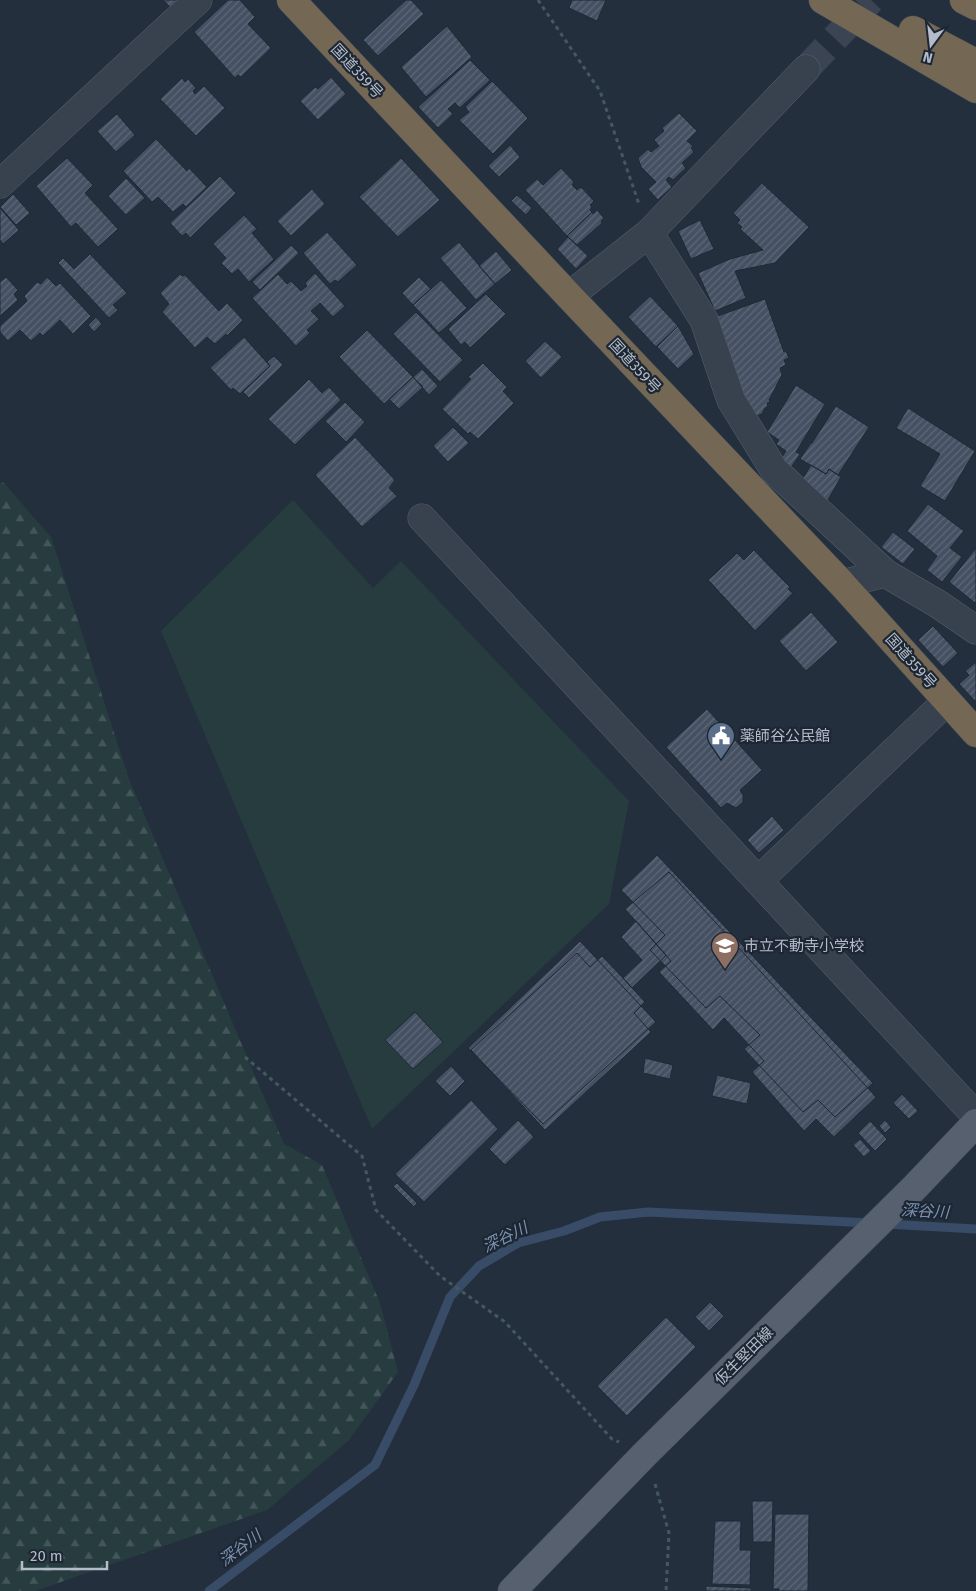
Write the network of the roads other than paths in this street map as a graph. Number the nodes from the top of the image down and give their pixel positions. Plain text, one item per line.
1 (198, 0) edge
2 (291, 0) edge
3 (823, 0) edge
4 (855, 0) edge
5 (964, 0) edge
6 (976, 6) edge
7 (976, 63) edge
8 (806, 69) tunnel mouth
9 (976, 89) edge
10 (0, 184) edge
11 (649, 233) junction
12 (568, 296) junction
13 (422, 518) dead end
14 (884, 573) junction
15 (842, 584) junction
16 (976, 630) edge
17 (947, 701) junction
18 (976, 733) edge
19 (759, 880) junction
20 (976, 1116) edge
21 (976, 1123) edge
22 (512, 1591) edge

1 - 10 street
2 - 12 highway, 国道359号
3 - 9 highway
4 - 7 highway
5 - 6 highway
8 - 11 street
11 - 12 street
11 - 14 street
12 - 15 highway, 国道359号
13 - 19 street
14 - 15 street
14 - 16 street
15 - 17 highway, 国道359号
17 - 18 highway, 国道359号
17 - 19 street
19 - 20 street
21 - 22 main road, 仮生堅田線

